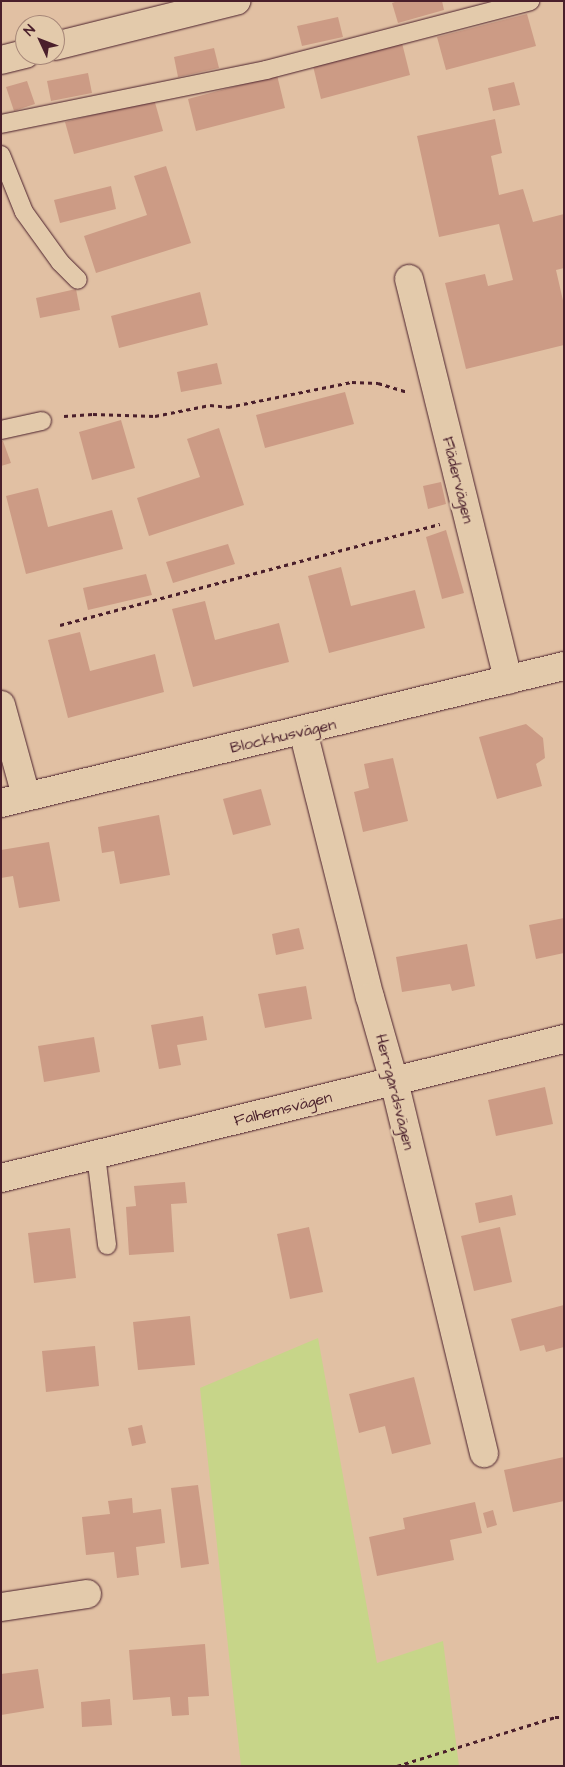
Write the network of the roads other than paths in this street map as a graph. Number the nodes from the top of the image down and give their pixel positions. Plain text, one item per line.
1 (236, 1) edge
2 (530, 1) edge
3 (184, 8) edge
4 (65, 43) edge
5 (15, 56) edge
6 (1, 60) edge
7 (1, 124) edge
8 (1, 155) edge
9 (409, 279) dead end
10 (78, 280) dead end
11 (42, 421) road end
12 (1, 430) edge
13 (564, 666) edge
14 (508, 680) junction
15 (1, 705) edge
16 (303, 731) junction
17 (13, 800) edge
18 (564, 1039) edge
19 (394, 1082) junction
20 (96, 1155) junction
21 (1, 1178) edge
22 (107, 1245) dead end
23 (484, 1453) dead end
24 (87, 1594) dead end
25 (1, 1606) edge

1 - 3 street
2 - 7 lane
3 - 4 street
5 - 6 street
8 - 10 lane
9 - 14 street, Flädervägen
11 - 12 lane
13 - 14 street, Blockhusvägen
14 - 16 street, Blockhusvägen
15 - 17 street
16 - 17 street, Blockhusvägen
16 - 19 street, Herrgårdsvägen
18 - 19 street, Falhemsvägen
19 - 20 street, Falhemsvägen
19 - 23 street, Herrgårdsvägen
20 - 21 street, Falhemsvägen
20 - 22 lane
24 - 25 street

